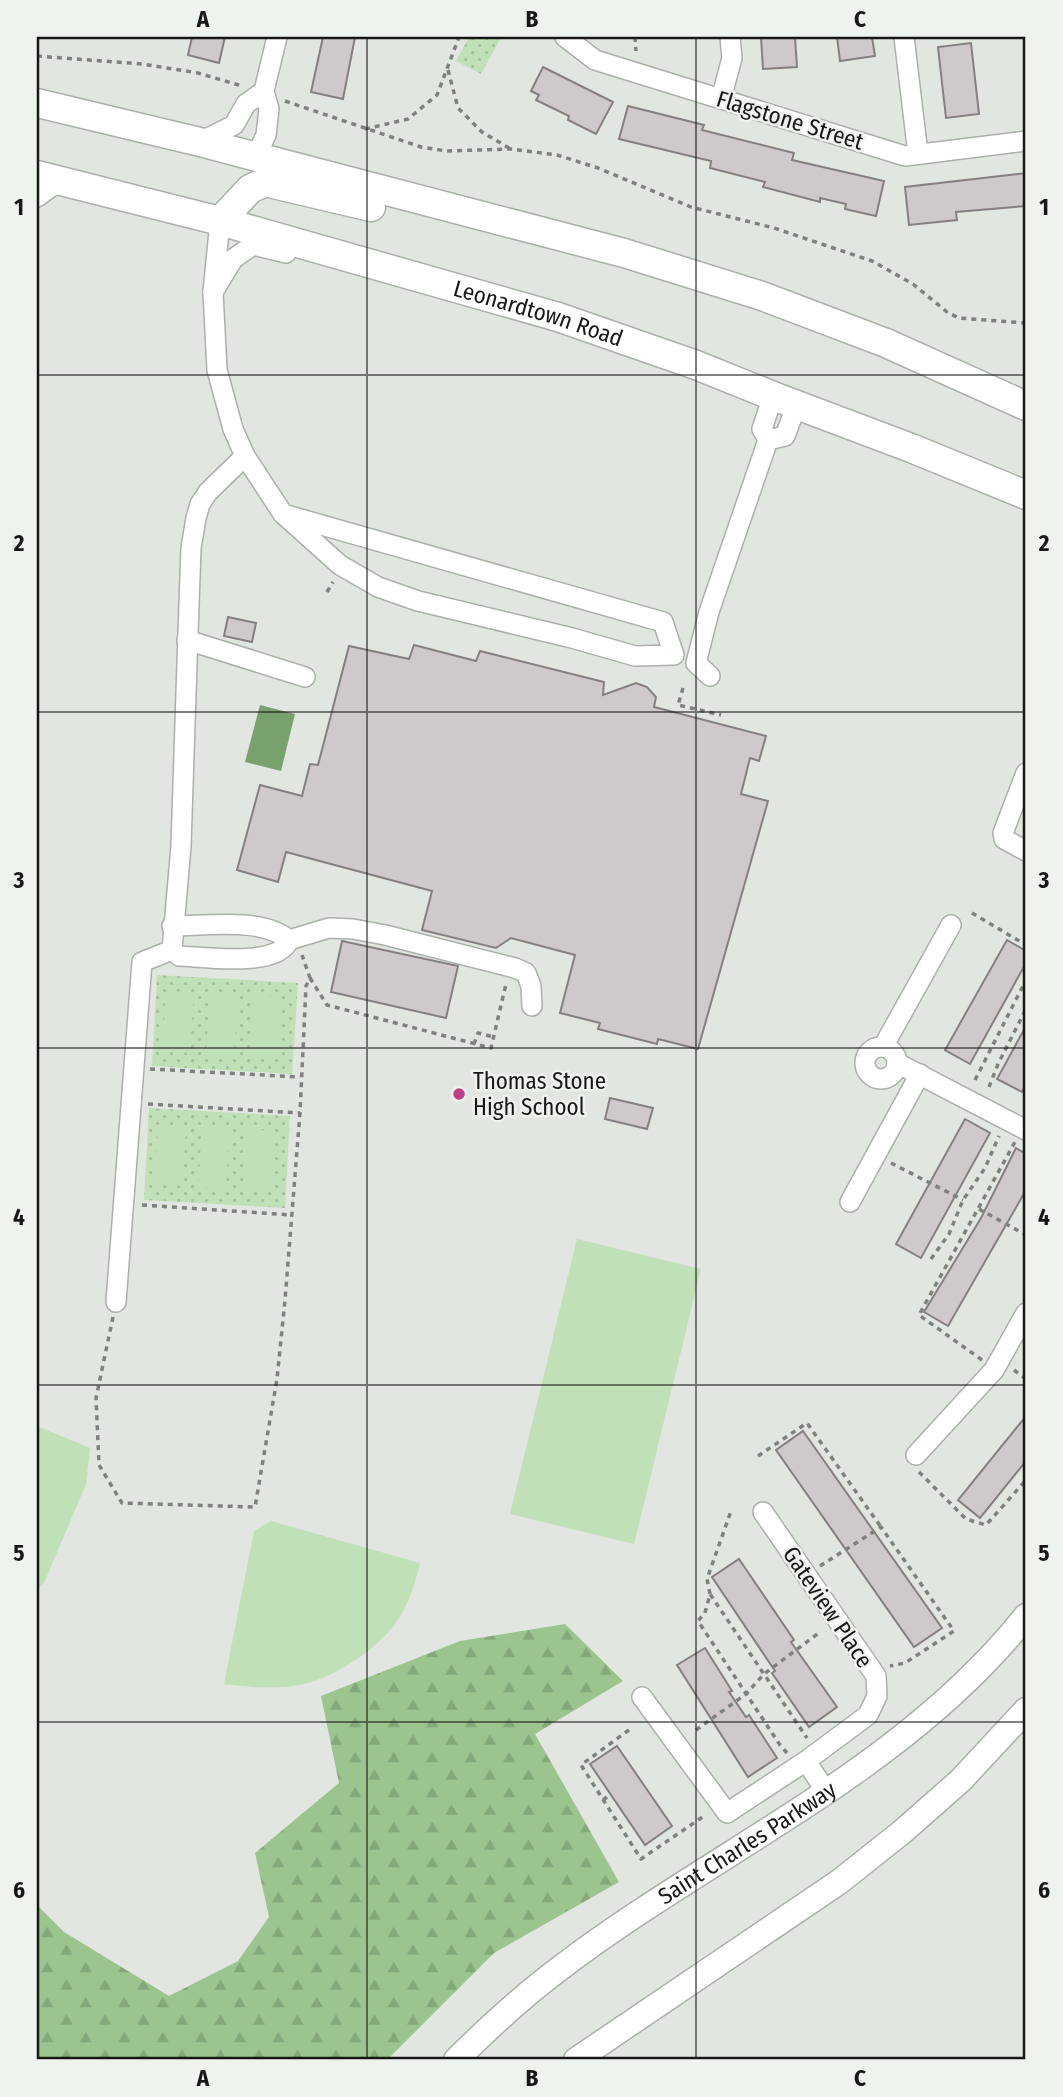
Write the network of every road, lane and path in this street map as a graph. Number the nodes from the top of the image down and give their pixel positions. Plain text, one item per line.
1 (277, 37) edge
2 (459, 37) edge
3 (565, 37) edge
4 (635, 37) edge
5 (730, 37) edge
6 (904, 37) edge
7 (636, 51) dead end
8 (37, 56) edge
9 (448, 69) junction
10 (264, 91) junction
11 (721, 99) junction
12 (37, 103) edge
13 (363, 129) junction
14 (1026, 141) edge
15 (200, 142) junction
16 (511, 149) junction
17 (918, 154) junction
18 (256, 158) junction
19 (53, 185) edge
20 (481, 215) junction
21 (220, 221) junction
22 (430, 281) junction
23 (214, 292) junction
24 (1026, 323) edge
25 (1018, 397) edge
26 (785, 400) junction
27 (245, 456) junction
28 (1026, 495) edge
29 (283, 514) junction
30 (187, 640) junction
31 (710, 676) dead end
32 (305, 677) dead end
33 (683, 688) dead end
34 (721, 715) dead end
35 (1026, 773) edge
36 (1026, 851) edge
37 (972, 913) dead end
38 (951, 925) dead end
39 (172, 926) junction
40 (1026, 944) edge
41 (295, 945) junction
42 (172, 950) junction
43 (310, 978) junction
44 (508, 978) dead end
45 (1026, 980) edge
46 (532, 1006) dead end
47 (1026, 1009) edge
48 (494, 1037) junction
49 (474, 1044) junction
50 (883, 1047) junction
51 (897, 1063) junction
52 (150, 1069) dead end
53 (920, 1074) junction
54 (300, 1077) junction
55 (975, 1080) dead end
56 (989, 1087) dead end
57 (148, 1104) dead end
58 (300, 1113) junction
59 (1001, 1130) dead end
60 (1022, 1134) edge
61 (876, 1155) junction
62 (963, 1200) junction
63 (850, 1202) dead end
64 (142, 1205) dead end
65 (979, 1208) junction
66 (292, 1215) junction
67 (1026, 1235) edge
68 (931, 1259) dead end
69 (116, 1302) joint
70 (1026, 1313) edge
71 (986, 1364) dead end
72 (1011, 1368) dead end
73 (1026, 1379) edge
74 (758, 1456) dead end
75 (917, 1463) joint
76 (1026, 1480) edge
77 (732, 1511) dead end
78 (763, 1512) dead end
79 (881, 1527) junction
80 (806, 1575) junction
81 (710, 1594) junction
82 (1026, 1616) edge
83 (820, 1632) dead end
84 (871, 1670) junction
85 (764, 1674) junction
86 (746, 1694) junction
87 (642, 1697) dead end
88 (1026, 1710) edge
89 (629, 1730) dead end
90 (696, 1730) dead end
91 (807, 1738) dead end
92 (798, 1759) junction
93 (827, 1793) junction
94 (611, 1794) dead end
95 (603, 1800) junction
96 (704, 1816) dead end
97 (456, 2060) edge
98 (576, 2060) edge

1 - 10 street
2 - 9 path
3 - 11 street, Flagstone Street
4 - 7 path
5 - 11 street
6 - 17 street
8 - 10 path
9 - 13 path
9 - 16 path
10 - 13 path
10 - 15 street
10 - 18 street
11 - 17 street, Flagstone Street
12 - 15 highway
13 - 16 path
14 - 17 street, Flagstone Street
15 - 18 highway
16 - 24 path
18 - 19 highway
18 - 20 highway
19 - 21 highway, Leonardtown Road
20 - 21 highway
20 - 25 highway
21 - 22 highway, Leonardtown Road
21 - 23 street
22 - 23 street
22 - 26 highway, Leonardtown Road
23 - 27 street
26 - 28 highway, Leonardtown Road
26 - 31 street
27 - 29 street
27 - 30 street
29 - 29 street
30 - 32 street
30 - 39 street
33 - 34 path
35 - 36 street
37 - 40 path
38 - 50 street
39 - 41 street
39 - 42 street
41 - 42 street
41 - 43 path
41 - 46 street
42 - 69 street
43 - 49 path
43 - 54 path
44 - 48 path
45 - 55 path
47 - 56 path
48 - 49 path
48 - 49 path
50 - 51 street
50 - 51 street
51 - 53 street
52 - 54 path
53 - 60 street
53 - 61 street
54 - 58 path
57 - 58 path
58 - 66 path
59 - 62 path
60 - 65 path
61 - 62 path
61 - 63 street
62 - 68 path
64 - 66 path
65 - 67 path
65 - 71 path
66 - 69 path
70 - 75 street
72 - 73 path
74 - 79 path
75 - 76 path
77 - 81 path
78 - 80 street, Gateview Place
79 - 80 path
79 - 84 path
80 - 84 street, Gateview Place
81 - 85 path
81 - 86 path
82 - 93 main road, Saint Charles Parkway
83 - 85 path
84 - 92 street, Gateview Place
85 - 86 path
85 - 91 path
86 - 90 path
86 - 92 path
87 - 92 street, Gateview Place
88 - 98 main road
89 - 95 path
92 - 93 street
93 - 97 main road, Saint Charles Parkway
94 - 95 path
95 - 96 path

